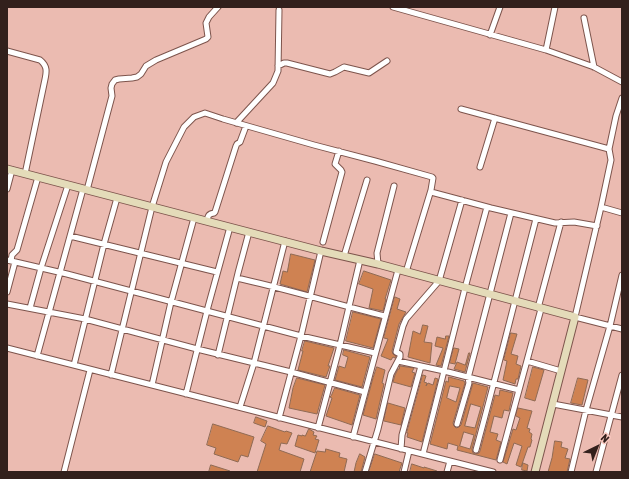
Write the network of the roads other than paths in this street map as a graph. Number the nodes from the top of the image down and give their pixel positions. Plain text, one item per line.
1 (218, 7) edge
2 (393, 7) edge
3 (500, 7) edge
4 (554, 7) edge
5 (401, 8) edge
6 (279, 10) dead end
7 (584, 18) dead end
8 (490, 35) junction
9 (546, 50) junction
10 (7, 51) edge
11 (386, 61) dead end
12 (278, 66) junction
13 (594, 67) junction
14 (622, 82) edge
15 (622, 98) edge
16 (461, 109) dead end
17 (495, 118) junction
18 (236, 123) junction
19 (246, 126) junction
20 (609, 149) junction
21 (338, 151) junction
22 (480, 168) dead end
23 (9, 170) edge
24 (25, 174) junction
25 (38, 177) junction
26 (367, 180) dead end
27 (68, 185) junction
28 (394, 186) dead end
29 (7, 189) edge
30 (85, 189) junction
31 (431, 192) junction
32 (117, 198) junction
33 (462, 200) junction
34 (152, 207) junction
35 (487, 207) junction
36 (601, 207) junction
37 (511, 213) junction
38 (622, 213) edge
39 (194, 218) junction
40 (536, 219) junction
41 (207, 221) junction
42 (561, 222) junction
43 (596, 226) junction
44 (230, 227) junction
45 (249, 232) junction
46 (70, 236) junction
47 (285, 241) junction
48 (323, 242) dead end
49 (104, 244) junction
50 (321, 251) junction
51 (142, 253) junction
52 (344, 256) junction
53 (360, 260) junction
54 (11, 261) edge
55 (182, 263) junction
56 (378, 264) junction
57 (42, 268) junction
58 (398, 270) junction
59 (60, 272) junction
60 (217, 272) junction
61 (406, 272) junction
62 (622, 275) edge
63 (236, 278) junction
64 (439, 281) junction
65 (94, 282) junction
66 (273, 286) junction
67 (465, 288) junction
68 (7, 292) edge
69 (132, 292) junction
70 (490, 295) junction
71 (310, 296) junction
72 (171, 302) junction
73 (514, 302) junction
74 (7, 304) edge
75 (348, 307) junction
76 (30, 308) junction
77 (539, 308) junction
78 (207, 311) junction
79 (49, 312) junction
80 (228, 316) junction
81 (385, 316) junction
82 (575, 318) junction
83 (85, 319) junction
84 (263, 326) junction
85 (610, 326) junction
86 (123, 329) junction
87 (622, 329) edge
88 (300, 336) junction
89 (162, 340) junction
90 (340, 345) junction
91 (7, 348) edge
92 (197, 350) junction
93 (375, 353) junction
94 (218, 354) junction
95 (38, 356) junction
96 (398, 361) junction
97 (527, 361) junction
98 (254, 363) junction
99 (74, 365) junction
100 (421, 366) junction
101 (90, 370) junction
102 (444, 371) junction
103 (561, 371) junction
104 (291, 372) junction
105 (112, 375) junction
106 (622, 376) edge
107 (468, 378) junction
108 (330, 383) junction
109 (494, 384) junction
110 (152, 385) junction
111 (519, 390) junction
112 (365, 392) junction
113 (186, 394) junction
114 (552, 404) junction
115 (240, 408) junction
116 (586, 410) junction
117 (611, 415) junction
118 (622, 417) edge
119 (279, 418) junction
120 (456, 424) dead end
121 (318, 428) junction
122 (353, 437) junction
123 (373, 442) junction
124 (401, 449) junction
125 (476, 450) dead end
126 (409, 451) junction
127 (423, 454) junction
128 (500, 460) dead end
129 (450, 461) junction
130 (487, 471) edge
131 (64, 472) edge
132 (365, 472) edge
133 (404, 472) edge
134 (447, 472) edge
135 (493, 472) edge
136 (535, 472) edge
137 (571, 472) edge
138 (596, 472) edge

1 - 30 street
2 - 5 street
3 - 8 street
4 - 9 street
5 - 8 street
6 - 12 street
7 - 13 street
8 - 9 street
9 - 13 street
10 - 24 street
11 - 12 street
12 - 18 street
13 - 14 street
15 - 20 street
16 - 17 street
17 - 20 street
17 - 22 street
18 - 19 street
18 - 34 street
19 - 21 street
19 - 41 street
20 - 36 street
21 - 31 street
21 - 48 street
23 - 24 street
23 - 29 street
24 - 25 street
25 - 27 street
25 - 54 street
26 - 52 street
27 - 30 street
27 - 57 street
28 - 56 street
30 - 32 street
30 - 46 street
31 - 33 street
31 - 61 street
32 - 34 street
32 - 49 street
33 - 35 street
33 - 64 street
34 - 39 street
34 - 51 street
35 - 37 street
35 - 67 street
36 - 38 street
36 - 43 street
37 - 40 street
37 - 70 street
39 - 41 street
39 - 55 street
40 - 42 street
40 - 73 street
41 - 44 street
42 - 43 street
42 - 77 street
43 - 82 street
44 - 45 street
44 - 60 street
45 - 47 street
45 - 63 street
46 - 49 street
46 - 59 street
47 - 50 street
47 - 66 street
49 - 51 street
49 - 65 street
50 - 52 street
50 - 71 street
51 - 55 street
51 - 69 street
52 - 53 street
53 - 56 street
53 - 75 street
54 - 57 street
54 - 68 street
55 - 60 street
55 - 72 street
56 - 58 street
57 - 59 street
57 - 76 street
58 - 61 street
58 - 81 street
59 - 65 street
59 - 79 street
60 - 78 street
61 - 64 street
62 - 85 street
63 - 66 street
63 - 80 street
64 - 67 street
64 - 96 street
65 - 69 street
65 - 83 street
66 - 71 street
66 - 84 street
67 - 70 street
67 - 102 street
69 - 72 street
69 - 86 street
70 - 73 street
70 - 107 street
71 - 75 street
71 - 88 street
72 - 78 street
72 - 89 street
73 - 77 street
73 - 109 street
74 - 76 street
75 - 81 street
75 - 90 street
76 - 79 street
77 - 82 street
77 - 97 street
78 - 80 street
78 - 92 street
79 - 83 street
79 - 95 street
80 - 84 street
80 - 94 street
81 - 93 street
82 - 85 street
82 - 103 street
83 - 86 street
83 - 99 street
84 - 88 street
84 - 98 street
85 - 87 street
85 - 116 street
86 - 89 street
86 - 105 street
88 - 90 street
88 - 104 street
89 - 92 street
89 - 110 street
90 - 93 street
90 - 108 street
91 - 95 street
92 - 94 street
92 - 113 street
93 - 112 street
94 - 98 street
95 - 99 street
96 - 100 street
96 - 123 street
97 - 103 street
97 - 111 street
98 - 104 street
98 - 115 street
99 - 101 street
100 - 102 street
100 - 124 street
101 - 105 street
101 - 131 street
102 - 107 street
102 - 127 street
103 - 114 street
104 - 108 street
104 - 119 street
105 - 110 street
106 - 117 street
107 - 109 street
107 - 120 street
108 - 112 street
108 - 121 street
109 - 111 street
109 - 125 street
110 - 113 street
111 - 128 street
112 - 122 street
113 - 115 street
114 - 116 street
114 - 136 street
115 - 119 street
116 - 117 street
116 - 137 street
117 - 118 street
117 - 138 street
119 - 121 street
121 - 122 street
122 - 123 street
123 - 124 street
123 - 132 street
124 - 126 street
126 - 127 street
126 - 133 street
127 - 129 street
129 - 130 street
129 - 134 street
130 - 135 street

